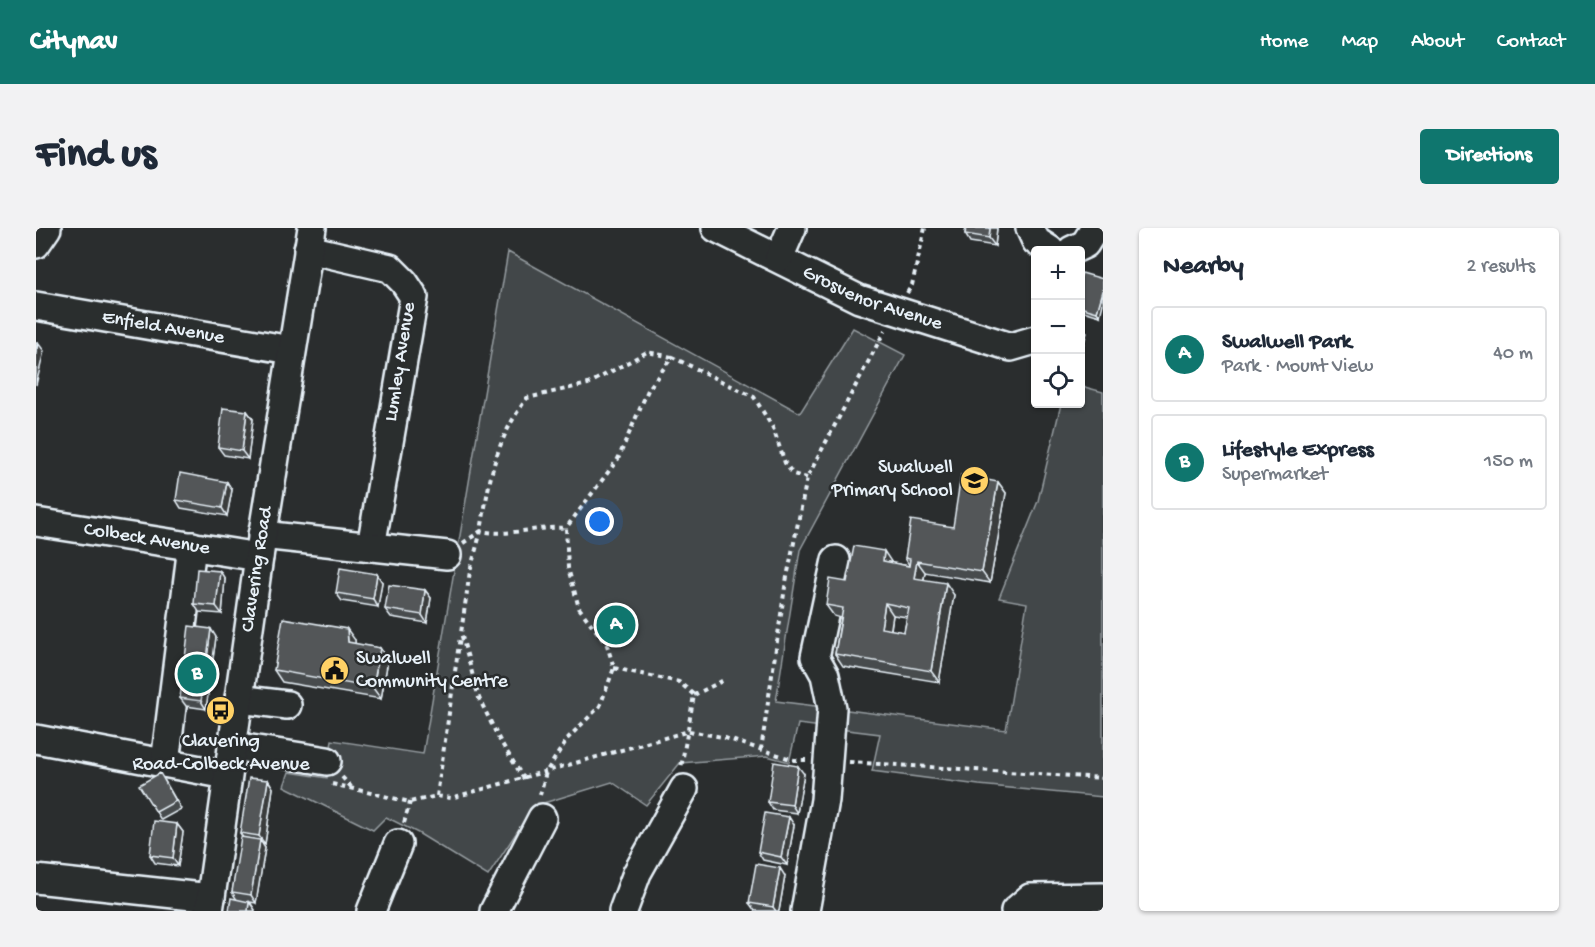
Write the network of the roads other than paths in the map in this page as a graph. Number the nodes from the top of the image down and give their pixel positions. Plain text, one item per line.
1 (47, 228) edge
2 (716, 228) edge
3 (792, 228) edge
4 (1030, 228) edge
5 (1095, 228) edge
6 (310, 238) edge
7 (36, 244) edge
8 (1044, 246) edge
9 (1081, 246) edge
10 (780, 258) junction
11 (36, 306) edge
12 (1031, 341) edge
13 (291, 350) junction
14 (36, 522) edge
15 (192, 546) junction
16 (261, 546) junction
17 (371, 547) junction
18 (447, 555) dead end
19 (836, 560) dead end
20 (239, 699) junction
21 (287, 705) dead end
22 (36, 739) edge
23 (232, 746) junction
24 (165, 763) junction
25 (325, 771) road end
26 (227, 775) junction
27 (684, 789) road end
28 (542, 818) dead end
29 (398, 844) dead end
30 (36, 879) edge
31 (1103, 897) edge
32 (210, 904) edge
33 (371, 911) edge
34 (495, 911) edge
35 (622, 911) edge
36 (806, 911) edge
37 (1015, 911) edge

1 - 7 street
2 - 10 street, Grosvenor Avenue
3 - 10 street
4 - 8 street
5 - 9 street
6 - 13 street, Clavering Road
6 - 17 street, Lumley Avenue
10 - 12 street, Grosvenor Avenue
11 - 13 street, Enfield Avenue
13 - 16 street, Clavering Road
14 - 15 street, Colbeck Avenue
15 - 16 street, Colbeck Avenue
15 - 24 street
16 - 17 street, Colbeck Avenue
16 - 20 street, Clavering Road
17 - 18 street, Colbeck Avenue
19 - 36 street
20 - 21 street
20 - 23 street, Clavering Road
22 - 24 street
23 - 25 street
23 - 26 street, Clavering Road
24 - 26 street
26 - 32 street, Clavering Road
27 - 35 street
28 - 34 street
29 - 33 street
30 - 32 street
31 - 37 street

